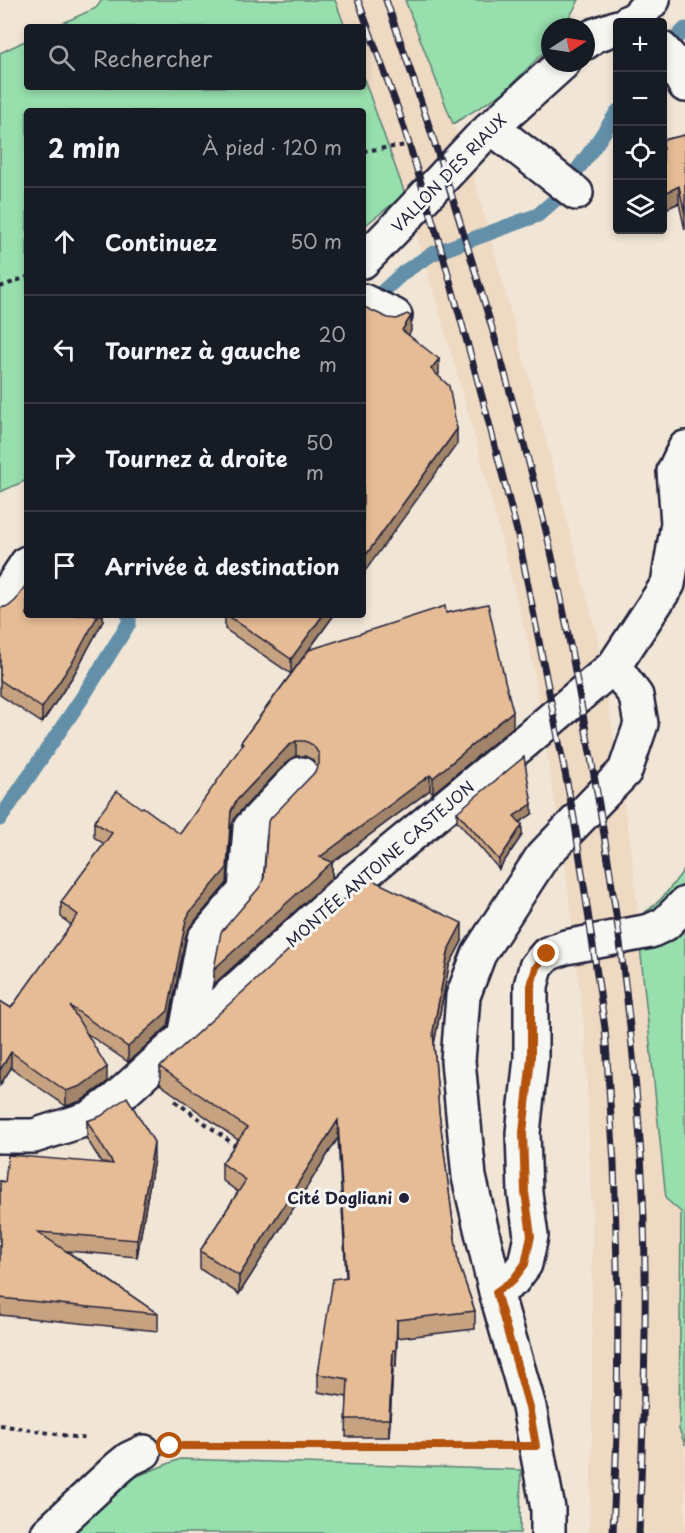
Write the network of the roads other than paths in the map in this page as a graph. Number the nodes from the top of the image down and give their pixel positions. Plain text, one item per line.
1 (613, 27) edge
2 (595, 35) edge
3 (553, 72) edge
4 (491, 127) junction
5 (576, 193) dead end
6 (366, 258) edge
7 (366, 302) edge
8 (395, 316) edge
9 (685, 448) edge
10 (681, 518) edge
11 (0, 562) edge
12 (24, 562) edge
13 (24, 567) edge
14 (0, 604) edge
15 (614, 666) junction
16 (301, 774) dead end
17 (685, 904) edge
18 (185, 1037) junction
19 (0, 1136) edge
20 (496, 1292) junction
21 (144, 1452) road end
22 (48, 1533) edge
23 (548, 1533) edge

1 - 2 street
3 - 4 street, VALLON DES RIAUX
4 - 5 street
4 - 6 street, VALLON DES RIAUX
7 - 8 street
9 - 10 street, MONTÉE ANTOINE CASTEJON
10 - 15 street, MONTÉE ANTOINE CASTEJON
11 - 12 street
13 - 14 street
15 - 18 street, MONTÉE ANTOINE CASTEJON
15 - 20 street
16 - 18 street
17 - 20 street
18 - 19 street, MONTÉE ANTOINE CASTEJON
20 - 23 street
21 - 22 street

